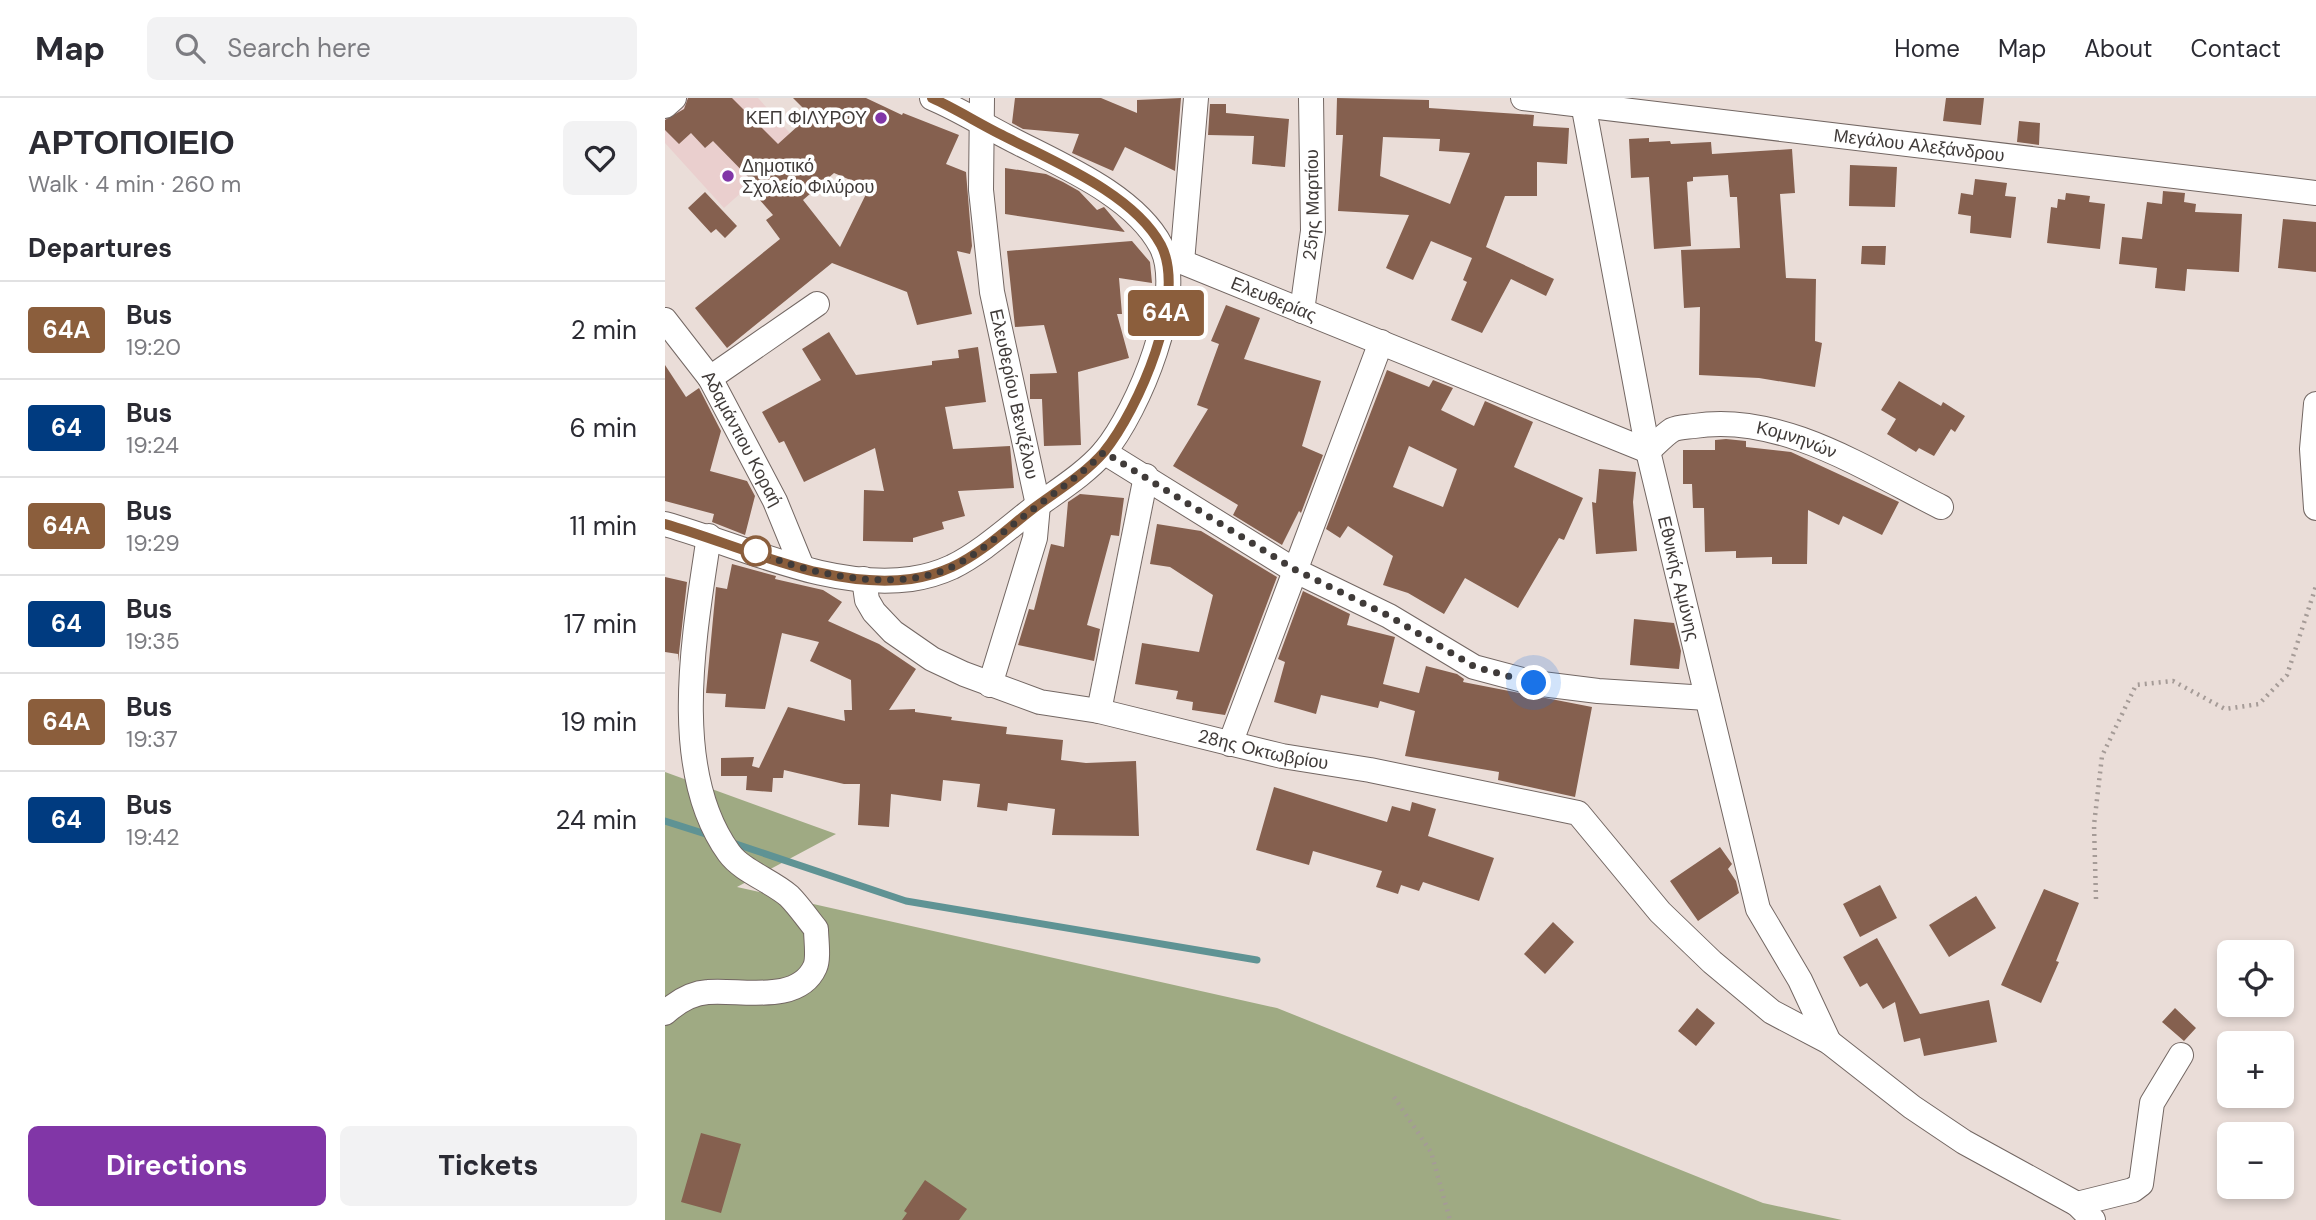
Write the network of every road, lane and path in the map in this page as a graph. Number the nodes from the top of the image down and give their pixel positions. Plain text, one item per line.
1 (674, 98) edge
2 (932, 98) edge
3 (982, 98) edge
4 (1196, 98) edge
5 (1311, 98) edge
6 (1523, 98) edge
7 (1582, 102) edge
8 (665, 106) edge
9 (979, 123) junction
10 (2316, 193) edge
11 (1175, 261) junction
12 (817, 304) dead end
13 (1302, 310) junction
14 (665, 320) edge
15 (1381, 342) junction
16 (710, 378) junction
17 (2316, 404) edge
18 (1648, 451) junction
19 (1104, 452) junction
20 (1146, 476) junction
21 (1038, 505) junction
22 (1941, 507) dead end
23 (2316, 509) edge
24 (665, 524) edge
25 (709, 536) junction
26 (802, 566) junction
27 (1294, 569) junction
28 (864, 579) junction
29 (2316, 586) edge
30 (990, 685) junction
31 (1707, 698) junction
32 (1099, 711) junction
33 (1230, 744) junction
34 (2096, 899) dead end
35 (665, 1013) edge
36 (1829, 1042) junction
37 (2181, 1055) dead end
38 (1394, 1097) dead end
39 (2085, 1212) edge
40 (1450, 1220) edge

1 - 8 street
2 - 9 street
3 - 9 street, Ελευθερίου Βενιζέλου
4 - 11 street
5 - 13 street, 25ης Μαρτίου
6 - 7 street, Μεγάλου Αλεξάνδρου
7 - 10 street, Μεγάλου Αλεξάνδρου
7 - 18 street, Εθνικής Αμύνης
9 - 11 street
9 - 21 street, Ελευθερίου Βενιζέλου
11 - 13 street, Ελευθερίας
11 - 19 street
12 - 16 street
13 - 15 street, Ελευθερίας
14 - 16 street, Αδαμάντιου Κοραή
15 - 18 street, Ελευθερίας
15 - 27 street
16 - 26 street, Αδαμάντιου Κοραή
17 - 23 street
18 - 22 street, Κομνηνών
18 - 31 street, Εθνικής Αμύνης
19 - 20 street
19 - 21 street
20 - 27 street
20 - 32 street
21 - 28 street
21 - 30 street, Ελευθερίου Βενιζέλου
24 - 25 street
25 - 26 street
25 - 35 street
26 - 28 street
27 - 31 street
27 - 33 street
28 - 30 street, 28ης Οκτωβρίου
29 - 34 path
30 - 32 street, 28ης Οκτωβρίου
31 - 36 street, Εθνικής Αμύνης
32 - 33 street, 28ης Οκτωβρίου
33 - 36 street, 28ης Οκτωβρίου
36 - 39 street, 28ης Οκτωβρίου
37 - 39 street
38 - 40 path

